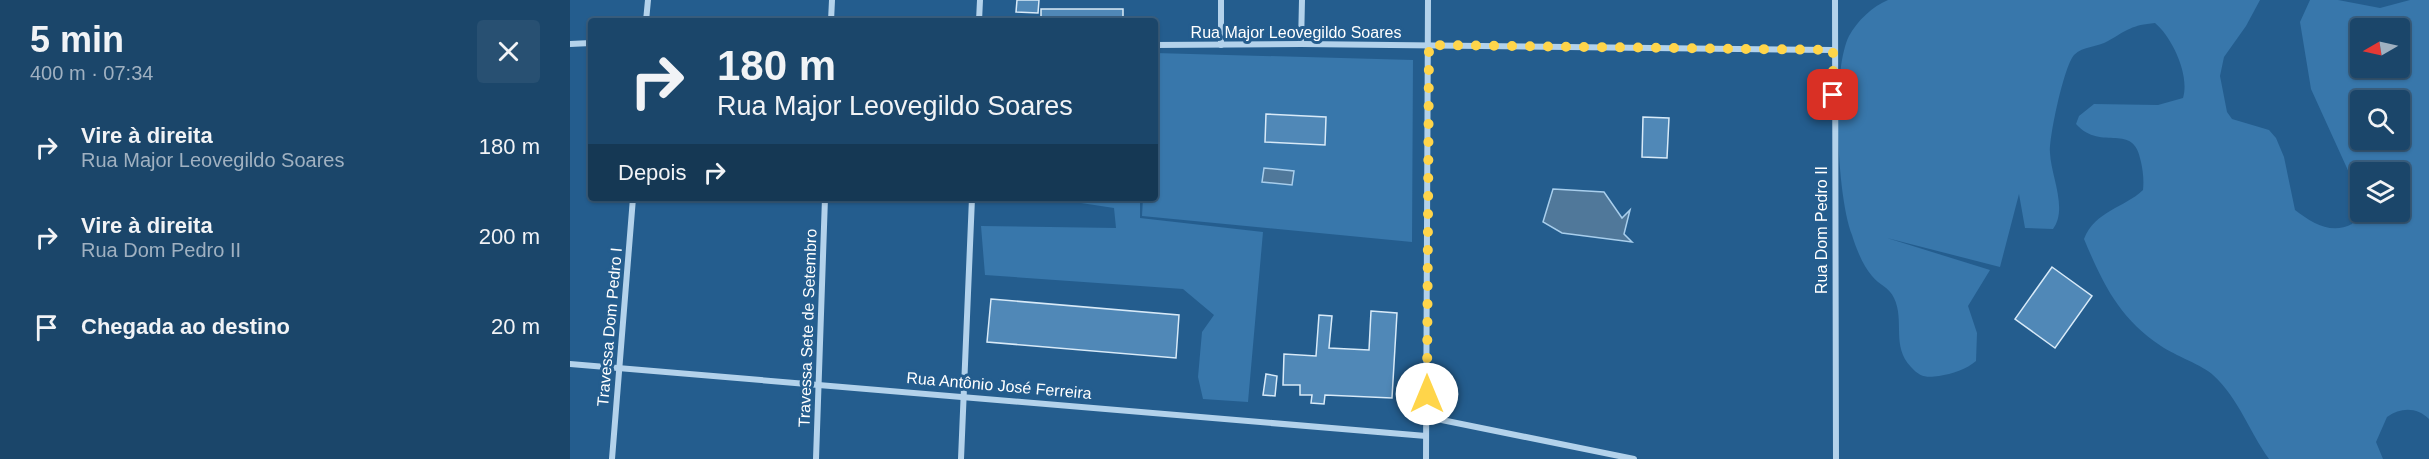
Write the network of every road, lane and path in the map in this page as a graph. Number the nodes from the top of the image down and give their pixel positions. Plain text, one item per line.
1 (648, 0) edge
2 (832, 0) edge
3 (980, 0) edge
4 (1221, 0) edge
5 (1302, 0) edge
6 (1428, 0) edge
7 (1835, 0) edge
8 (646, 18) edge
9 (831, 18) edge
10 (979, 18) edge
11 (570, 44) edge
12 (588, 44) edge
13 (1301, 44) junction
14 (1158, 45) edge
15 (1221, 45) junction
16 (1429, 45) junction
17 (1833, 50) junction
18 (633, 201) edge
19 (825, 201) edge
20 (972, 201) edge
21 (570, 364) edge
22 (620, 370) junction
23 (818, 384) junction
24 (963, 395) junction
25 (1427, 417) junction
26 (1426, 436) junction
27 (612, 459) edge
28 (816, 459) edge
29 (961, 459) edge
30 (1426, 459) edge
31 (1634, 459) edge
32 (1836, 459) edge

1 - 8 street
2 - 9 street
3 - 10 street
4 - 15 street
5 - 13 street
6 - 16 street
7 - 17 street, Rua Dom Pedro II
11 - 12 street
13 - 15 street, Rua Major Leovegildo Soares
13 - 16 street, Rua Major Leovegildo Soares
14 - 15 street, Rua Major Leovegildo Soares
16 - 17 street, Rua Major Leovegildo Soares
16 - 25 street
17 - 32 street, Rua Dom Pedro II
18 - 22 street, Travessa Dom Pedro I
19 - 23 street, Travessa Sete de Setembro
20 - 24 street
21 - 22 street, Rua Antônio José Ferreira
22 - 23 street, Rua Antônio José Ferreira
22 - 27 street, Travessa Dom Pedro I
23 - 24 street, Rua Antônio José Ferreira
23 - 28 street, Travessa Sete de Setembro
24 - 26 street, Rua Antônio José Ferreira
24 - 29 street
25 - 26 street
25 - 31 street
26 - 30 street

